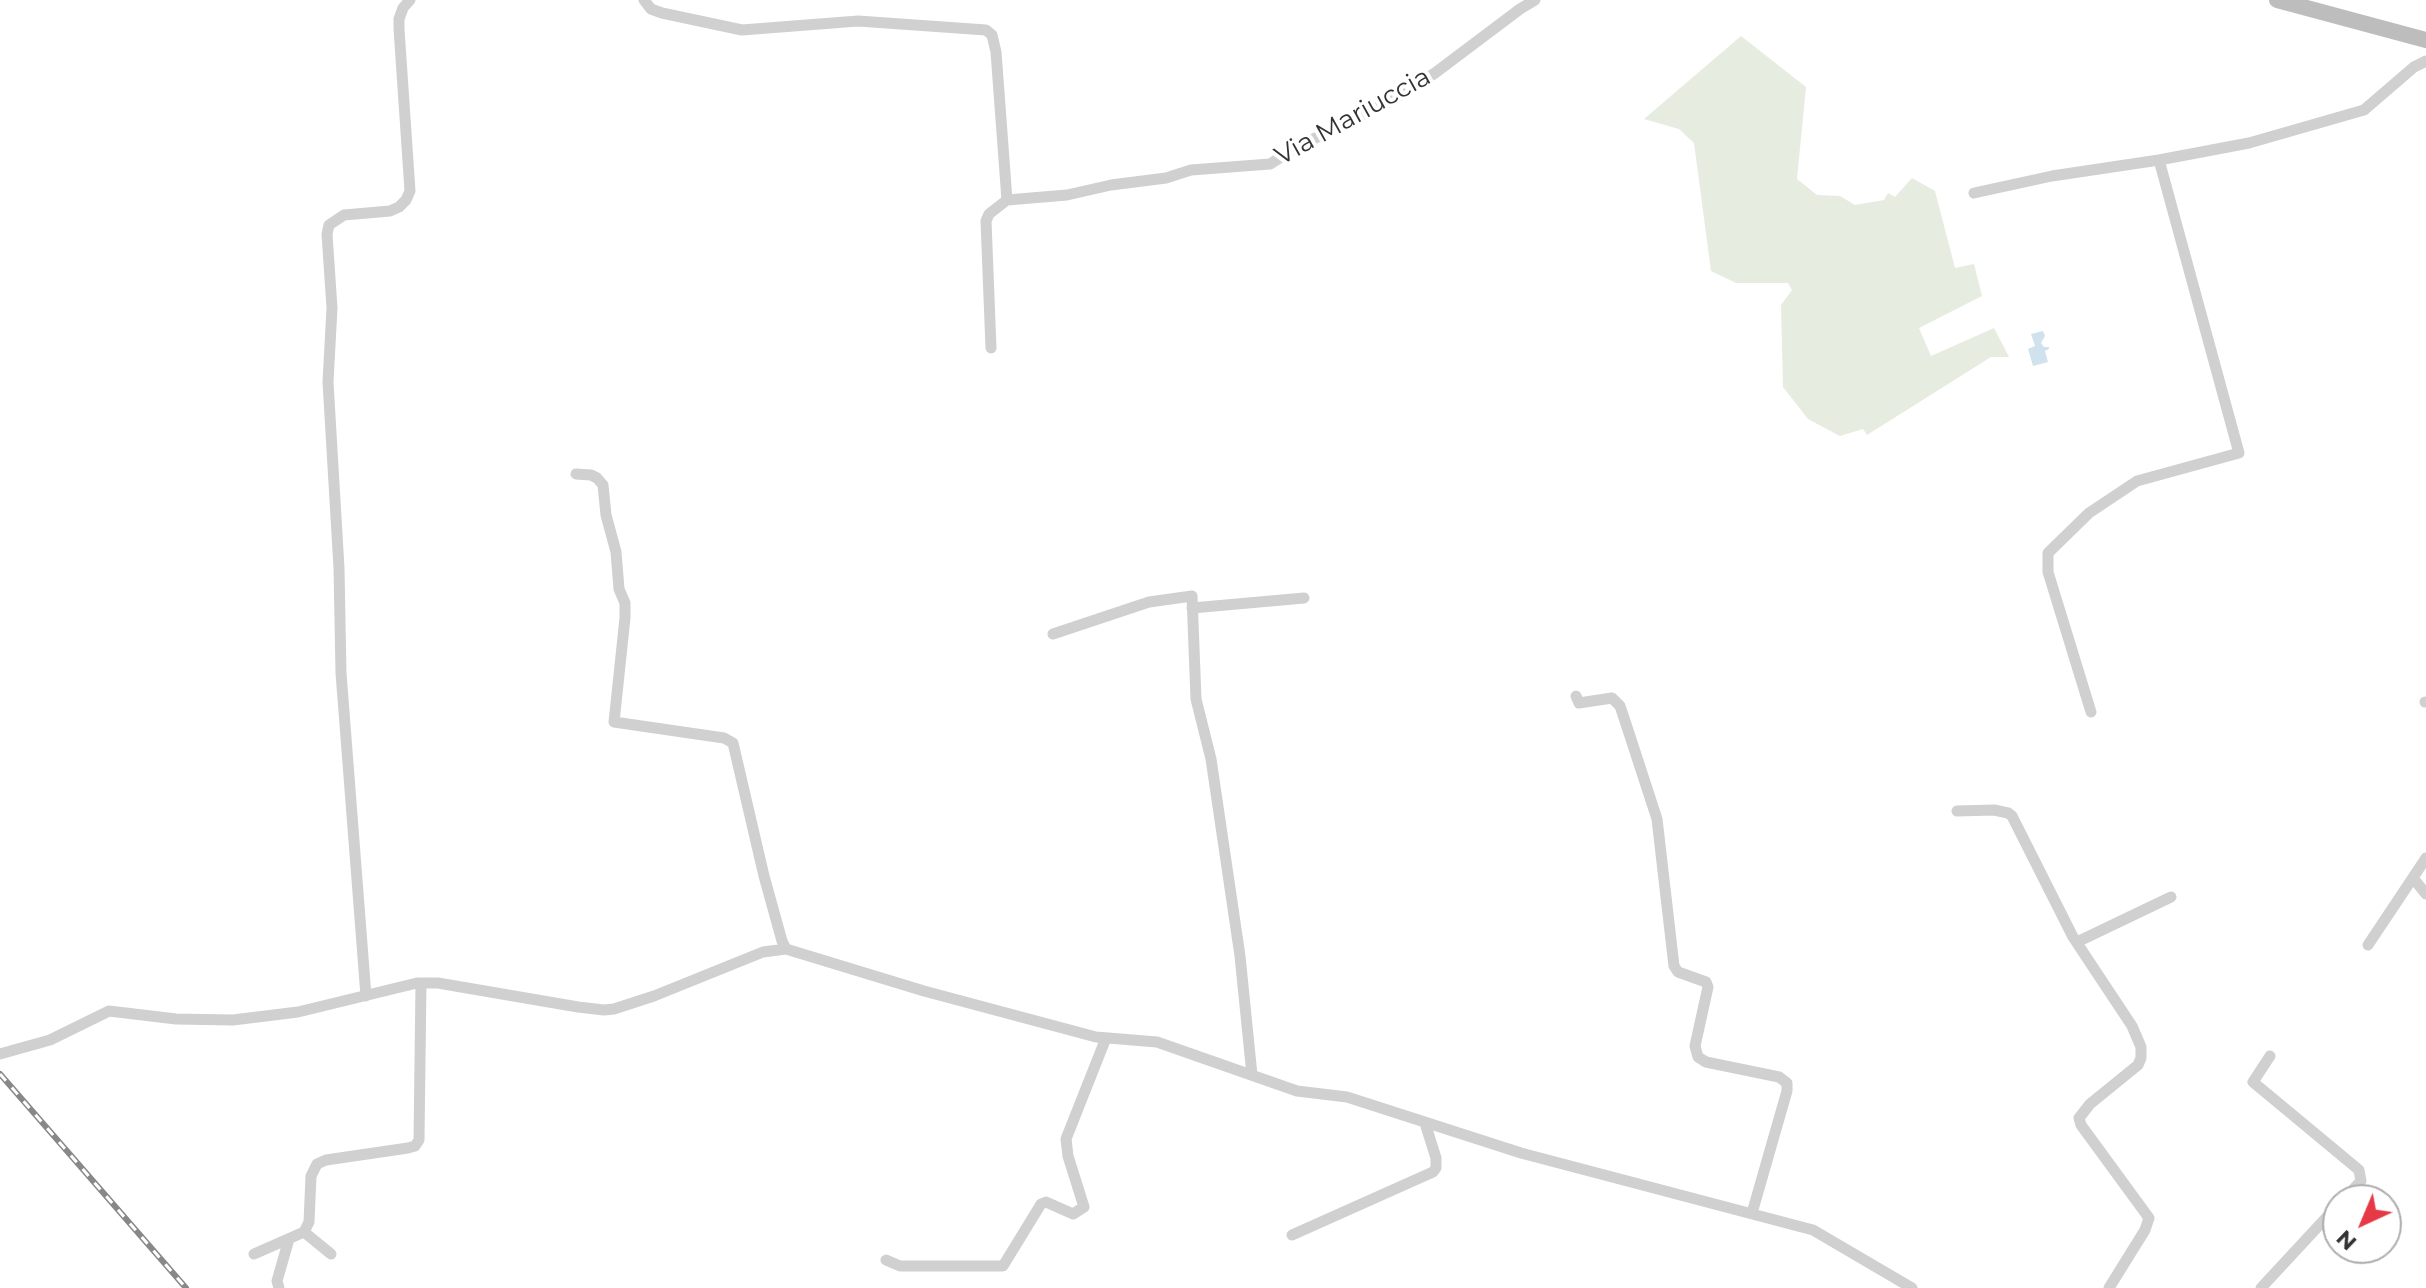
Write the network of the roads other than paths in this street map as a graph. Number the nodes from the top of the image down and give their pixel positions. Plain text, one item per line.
1 (410, 0) edge
2 (644, 0) edge
3 (1535, 0) edge
4 (2277, 0) edge
5 (2426, 40) edge
6 (2426, 61) edge
7 (2159, 160) junction
8 (1974, 193) dead end
9 (1007, 200) junction
10 (991, 348) dead end
11 (576, 474) dead end
12 (1304, 598) dead end
13 (1192, 608) junction
14 (1053, 634) dead end
15 (1576, 696) dead end
16 (2091, 712) dead end
17 (1957, 811) dead end
18 (2426, 858) edge
19 (2413, 878) junction
20 (2426, 894) edge
21 (2171, 897) dead end
22 (2077, 942) junction
23 (2368, 945) dead end
24 (786, 949) junction
25 (421, 983) junction
26 (366, 996) junction
27 (1106, 1038) junction
28 (0, 1054) edge
29 (2270, 1056) dead end
30 (1252, 1075) junction
31 (1425, 1123) junction
32 (2358, 1184) edge
33 (1752, 1213) junction
34 (2322, 1222) edge
35 (304, 1232) junction
36 (1292, 1235) dead end
37 (289, 1239) junction
38 (254, 1254) dead end
39 (331, 1254) dead end
40 (886, 1260) dead end
41 (279, 1288) edge
42 (1912, 1288) edge
43 (2109, 1288) edge
44 (2261, 1288) edge

1 - 26 street
2 - 9 street
3 - 9 street, Via Mariuccia
4 - 5 main road
6 - 7 street
7 - 8 street
7 - 16 street
9 - 10 street
11 - 24 street
12 - 13 street
13 - 14 street
13 - 30 street
15 - 33 street
17 - 22 street
18 - 19 street
19 - 20 street
19 - 23 street
21 - 22 street
22 - 43 street
24 - 25 street
24 - 27 street
25 - 26 street
25 - 35 street
26 - 28 street
27 - 30 street
27 - 40 street
29 - 32 street
30 - 31 street
31 - 33 street
31 - 36 street
33 - 42 street
34 - 44 street
35 - 37 street
35 - 39 street
37 - 38 street
37 - 41 street

